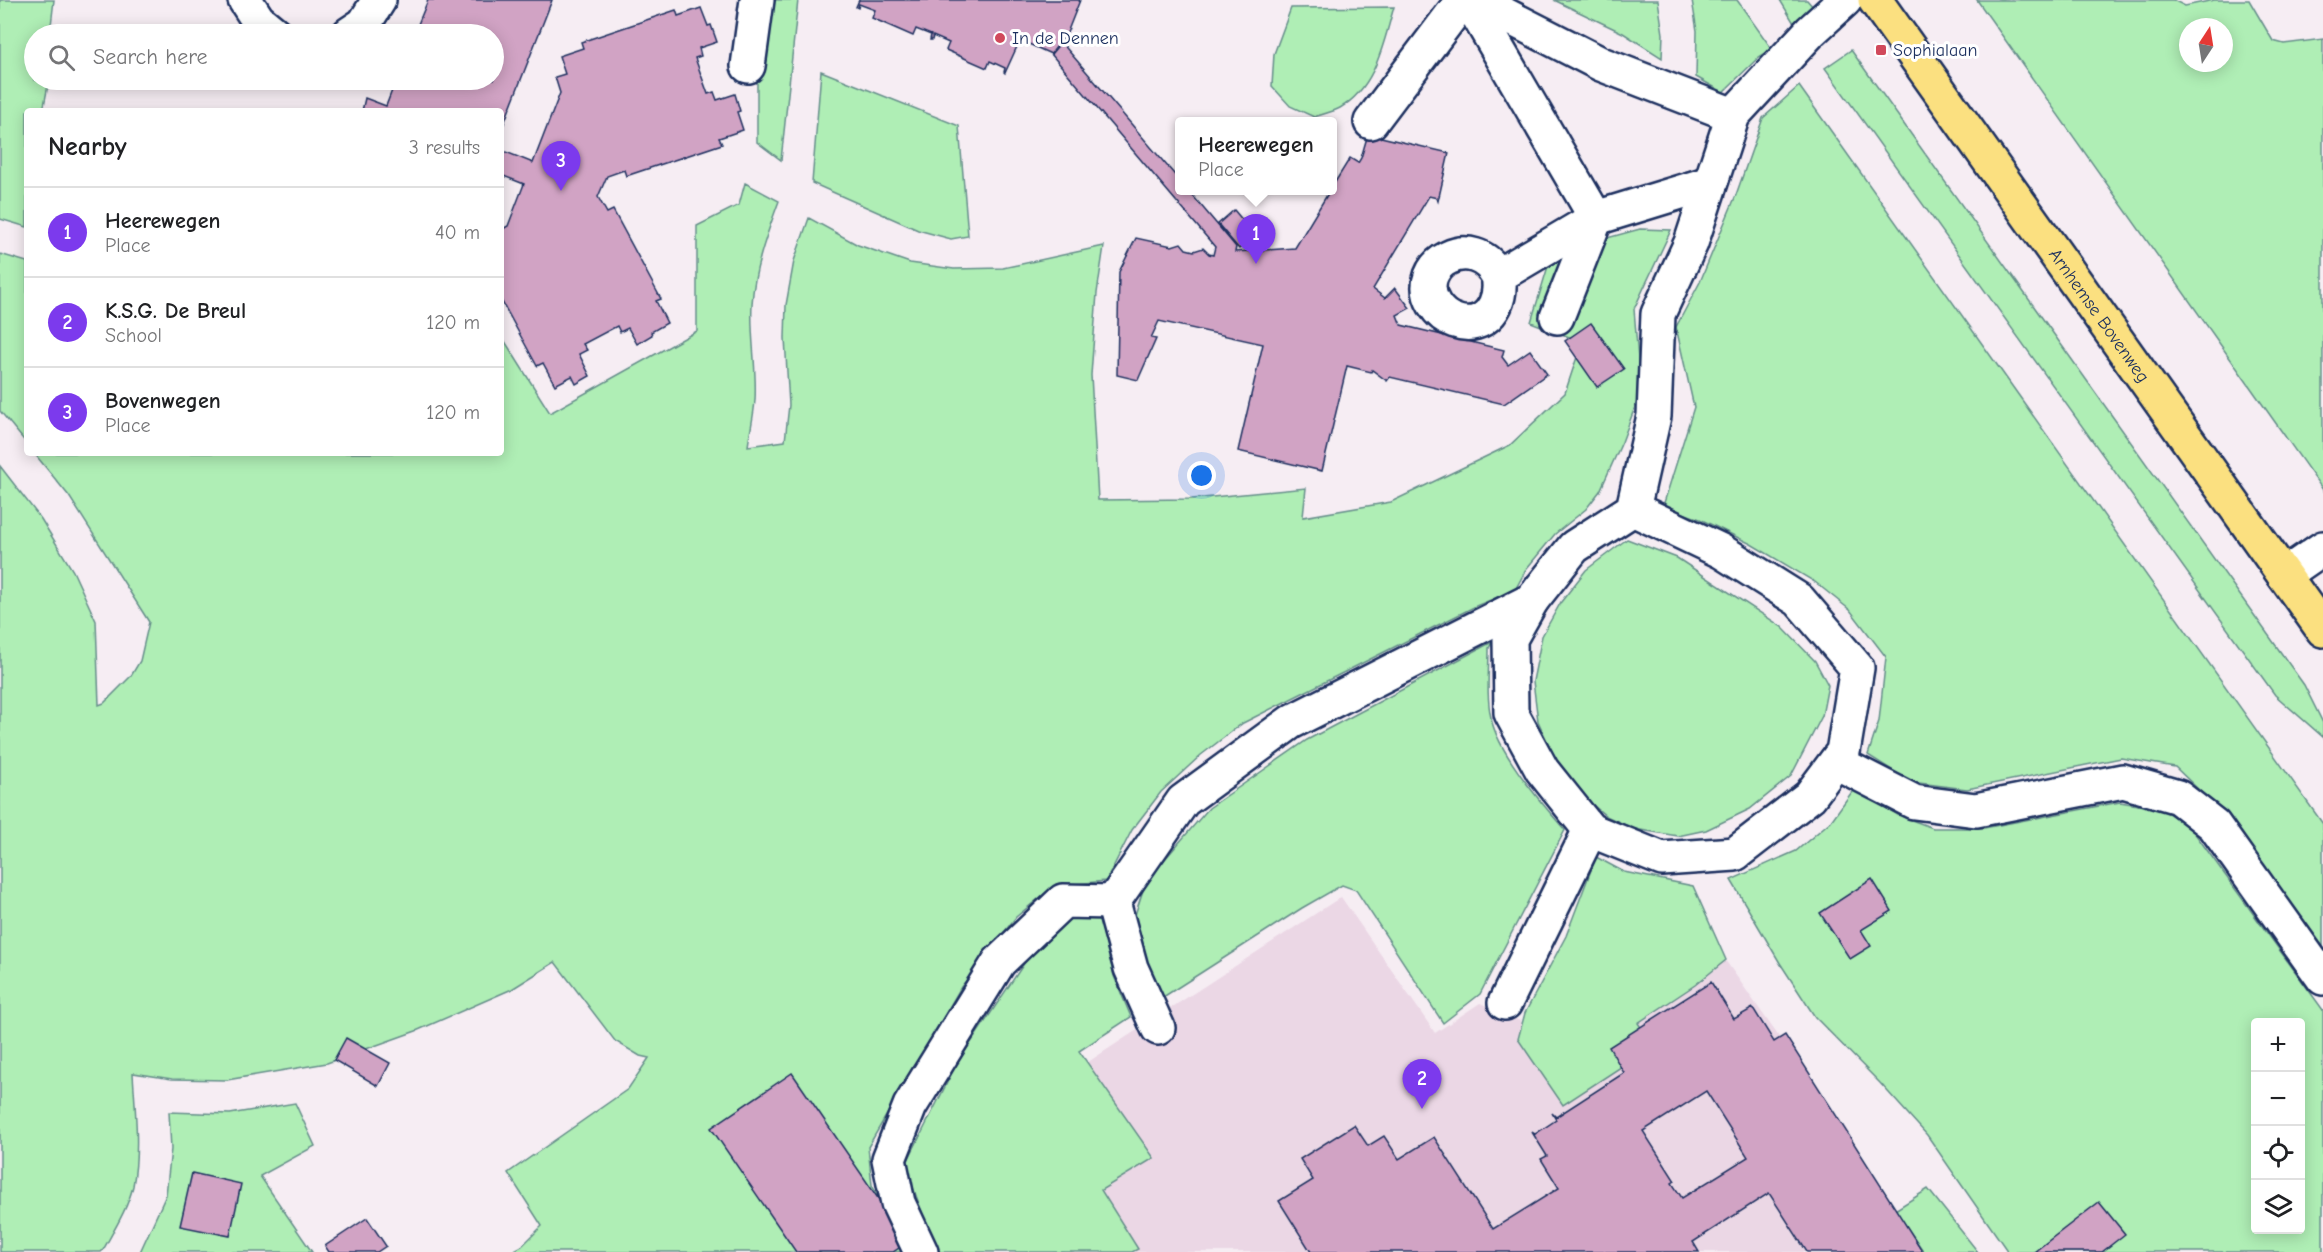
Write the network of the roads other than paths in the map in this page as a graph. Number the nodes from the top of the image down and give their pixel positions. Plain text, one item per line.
1 (245, 0) edge
2 (379, 0) edge
3 (757, 0) edge
4 (1463, 0) edge
5 (1469, 0) edge
6 (1476, 0) edge
7 (1845, 0) edge
8 (1875, 0) edge
9 (263, 24) edge
10 (364, 24) edge
11 (748, 66) dead end
12 (1733, 115) junction
13 (1371, 122) dead end
14 (1710, 183) junction
15 (1596, 218) junction
16 (1498, 276) dead end
17 (1557, 317) dead end
18 (1634, 508) junction
19 (2323, 548) edge
20 (2284, 575) junction
21 (1532, 600) junction
22 (2323, 630) edge
23 (1836, 762) junction
24 (1590, 830) junction
25 (1113, 902) junction
26 (2323, 978) edge
27 (1505, 1003) dead end
28 (1158, 1028) dead end
29 (921, 1252) edge

1 - 9 street
2 - 10 street
3 - 11 street
4 - 13 street
5 - 15 street
6 - 12 street
7 - 12 street
8 - 20 main road, Arnhemse Bovenweg
12 - 14 street
14 - 15 street
14 - 18 street
15 - 16 street
15 - 17 street
18 - 21 street
18 - 23 street
19 - 20 street
20 - 22 main road, Arnhemse Bovenweg
21 - 24 street
21 - 25 street
23 - 24 street
23 - 26 street
24 - 27 street
25 - 28 street
25 - 29 street

